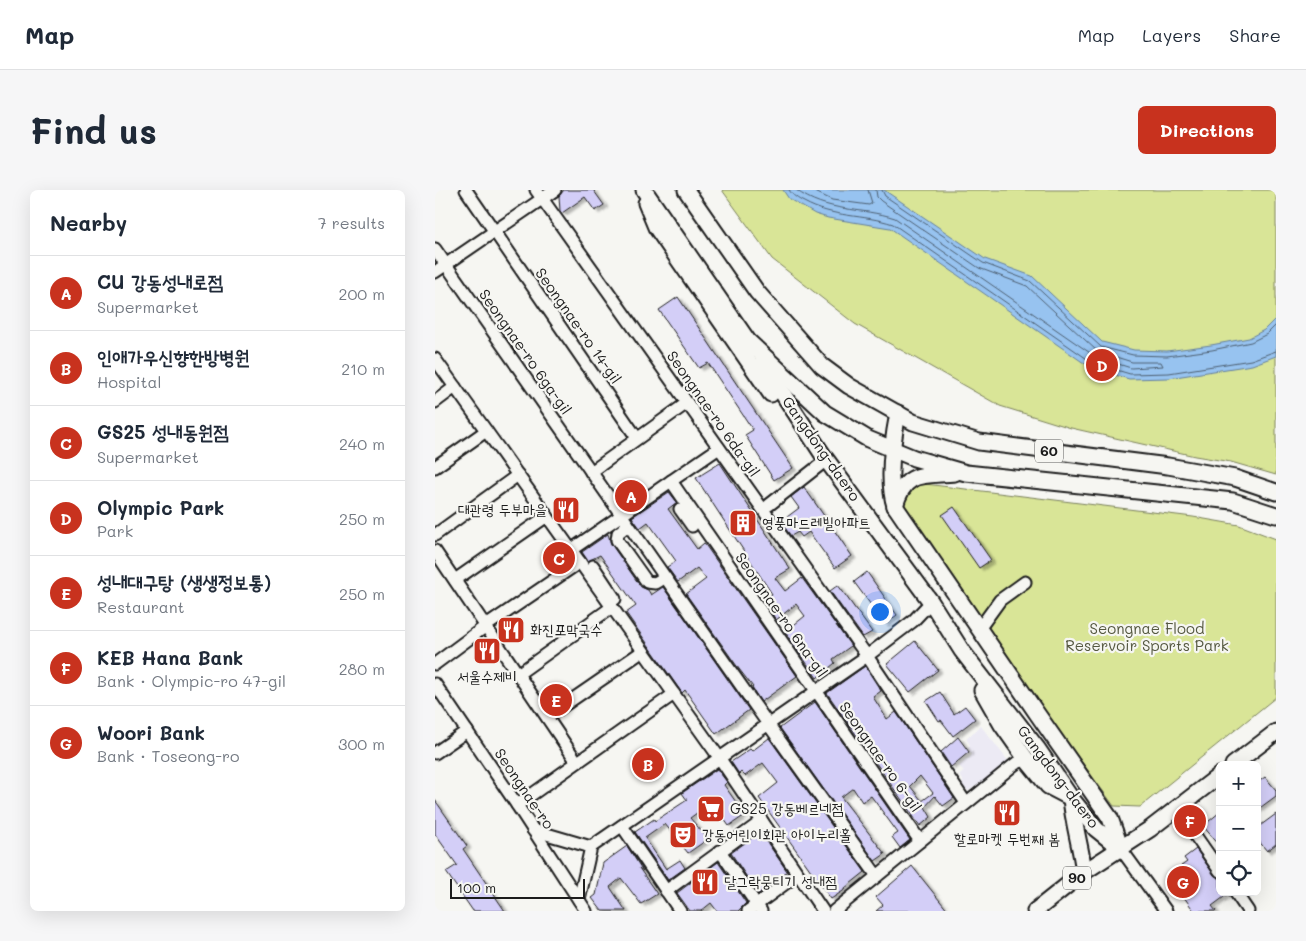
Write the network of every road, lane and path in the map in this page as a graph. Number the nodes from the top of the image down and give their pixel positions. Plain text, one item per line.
1 (466, 190) edge
2 (555, 190) edge
3 (641, 190) edge
4 (645, 190) edge
5 (686, 190) edge
6 (539, 194) edge
7 (494, 231) junction
8 (435, 249) edge
9 (445, 264) junction
10 (435, 272) edge
11 (748, 341) junction
12 (435, 359) edge
13 (455, 387) junction
14 (435, 402) edge
15 (687, 403) junction
16 (898, 413) junction
17 (487, 431) junction
18 (637, 438) junction
19 (719, 448) junction
20 (893, 449) junction
21 (820, 464) junction
22 (435, 467) edge
23 (591, 472) junction
24 (966, 473) junction
25 (518, 475) junction
26 (671, 481) junction
27 (1276, 492) edge
28 (769, 505) dead end
29 (895, 506) junction
30 (680, 509) dead end
31 (1276, 515) edge
32 (547, 516) junction
33 (624, 520) junction
34 (692, 526) junction
35 (435, 535) edge
36 (571, 550) junction
37 (435, 551) edge
38 (580, 562) junction
39 (901, 563) junction
40 (593, 566) dead end
41 (665, 577) junction
42 (455, 580) junction
43 (1025, 582) dead end
44 (614, 601) junction
45 (931, 602) junction
46 (962, 603) junction
47 (486, 626) junction
48 (979, 629) junction
49 (643, 651) junction
50 (962, 651) junction
51 (867, 656) junction
52 (435, 664) edge
53 (518, 674) junction
54 (435, 684) edge
55 (816, 691) junction
56 (674, 694) junction
57 (547, 717) junction
58 (767, 724) junction
59 (467, 731) junction
60 (1276, 732) edge
61 (435, 753) edge
62 (719, 758) junction
63 (1026, 759) junction
64 (1238, 761) edge
65 (577, 762) junction
66 (1216, 778) edge
67 (1071, 798) junction
68 (966, 804) junction
69 (517, 805) junction
70 (1176, 808) junction
71 (761, 820) junction
72 (621, 826) junction
73 (533, 830) junction
74 (920, 841) junction
75 (591, 847) junction
76 (1121, 848) junction
77 (719, 851) junction
78 (1216, 865) edge
79 (1084, 872) junction
80 (798, 874) junction
81 (877, 876) junction
82 (666, 890) junction
83 (1238, 896) edge
84 (580, 907) edge
85 (756, 909) edge
86 (680, 911) edge
87 (823, 911) edge
88 (834, 911) edge
89 (1035, 911) edge
90 (1165, 911) edge
91 (1248, 911) edge

1 - 7 street, Seongnae-ro 14-gil
2 - 6 street
3 - 21 main road
4 - 11 main road, Gangdong-daero / 60
5 - 16 main road, 60
6 - 7 street
6 - 15 street, Seongnae-ro 6da-gil
7 - 9 street
7 - 18 street, Seongnae-ro 14-gil
8 - 9 street, Seongnae-ro 6ga-gil
9 - 10 street
9 - 23 street, Seongnae-ro 6ga-gil
11 - 20 main road, Gangdong-daero / 60
11 - 39 main road, Gangdong-daero
12 - 13 street
13 - 14 street
13 - 17 street
15 - 18 street
15 - 19 street, Seongnae-ro 6da-gil
16 - 20 main road
16 - 27 main road, 60
17 - 22 street
17 - 25 street
18 - 23 street
19 - 26 street
19 - 51 street, Seongnae-ro 6da-gil
20 - 24 main road, Gangdong-daero / 60
20 - 29 main road, Gangdong-daero
21 - 28 street
21 - 39 main road
23 - 33 street, Seongnae-ro 6ga-gil
24 - 29 main road
24 - 31 main road, Gangdong-daero / 60
25 - 32 street
25 - 35 street
26 - 33 street
26 - 34 street, Seongnae-ro 6na-gil
29 - 46 main road, Gangdong-daero
30 - 34 street
32 - 36 street
32 - 42 street
33 - 36 street
33 - 41 street, Seongnae-ro 6ga-gil
33 - 41 street
34 - 55 street, Seongnae-ro 6na-gil
36 - 38 street
37 - 42 street
38 - 44 street
38 - 47 street
39 - 45 main road, Gangdong-daero
40 - 44 street
41 - 58 street, Seongnae-ro 6ga-gil
42 - 47 street
43 - 48 street
44 - 49 street
44 - 53 street
45 - 46 main road
45 - 50 main road, Gangdong-daero
45 - 51 street
46 - 48 main road, Gangdong-daero
47 - 52 street
47 - 53 street
48 - 76 main road, Gangdong-daero
49 - 56 street
49 - 57 street
50 - 63 main road
50 - 67 main road, Gangdong-daero
51 - 55 street
51 - 68 street
53 - 57 street
54 - 59 street, Seongnae-ro
55 - 58 street
55 - 74 street, Seongnae-ro 6-gil
56 - 62 street
56 - 65 street
57 - 65 street
58 - 62 street
58 - 81 street
59 - 61 street
59 - 69 street, Seongnae-ro
60 - 64 main road
62 - 71 street
62 - 72 street
63 - 67 main road
63 - 68 street
65 - 69 street
66 - 70 main road, 90
67 - 76 main road, Gangdong-daero
67 - 79 main road
68 - 74 street
69 - 73 street, Seongnae-ro
70 - 76 main road, 90
70 - 78 street
71 - 77 street
71 - 80 street
72 - 75 street
72 - 82 street
73 - 75 street
73 - 84 street, Seongnae-ro
74 - 81 street
75 - 84 street
76 - 79 main road, 90
76 - 90 street
77 - 82 street
77 - 85 street
79 - 89 main road, 90
80 - 85 street
80 - 87 street
81 - 88 street
82 - 86 street
83 - 91 street

